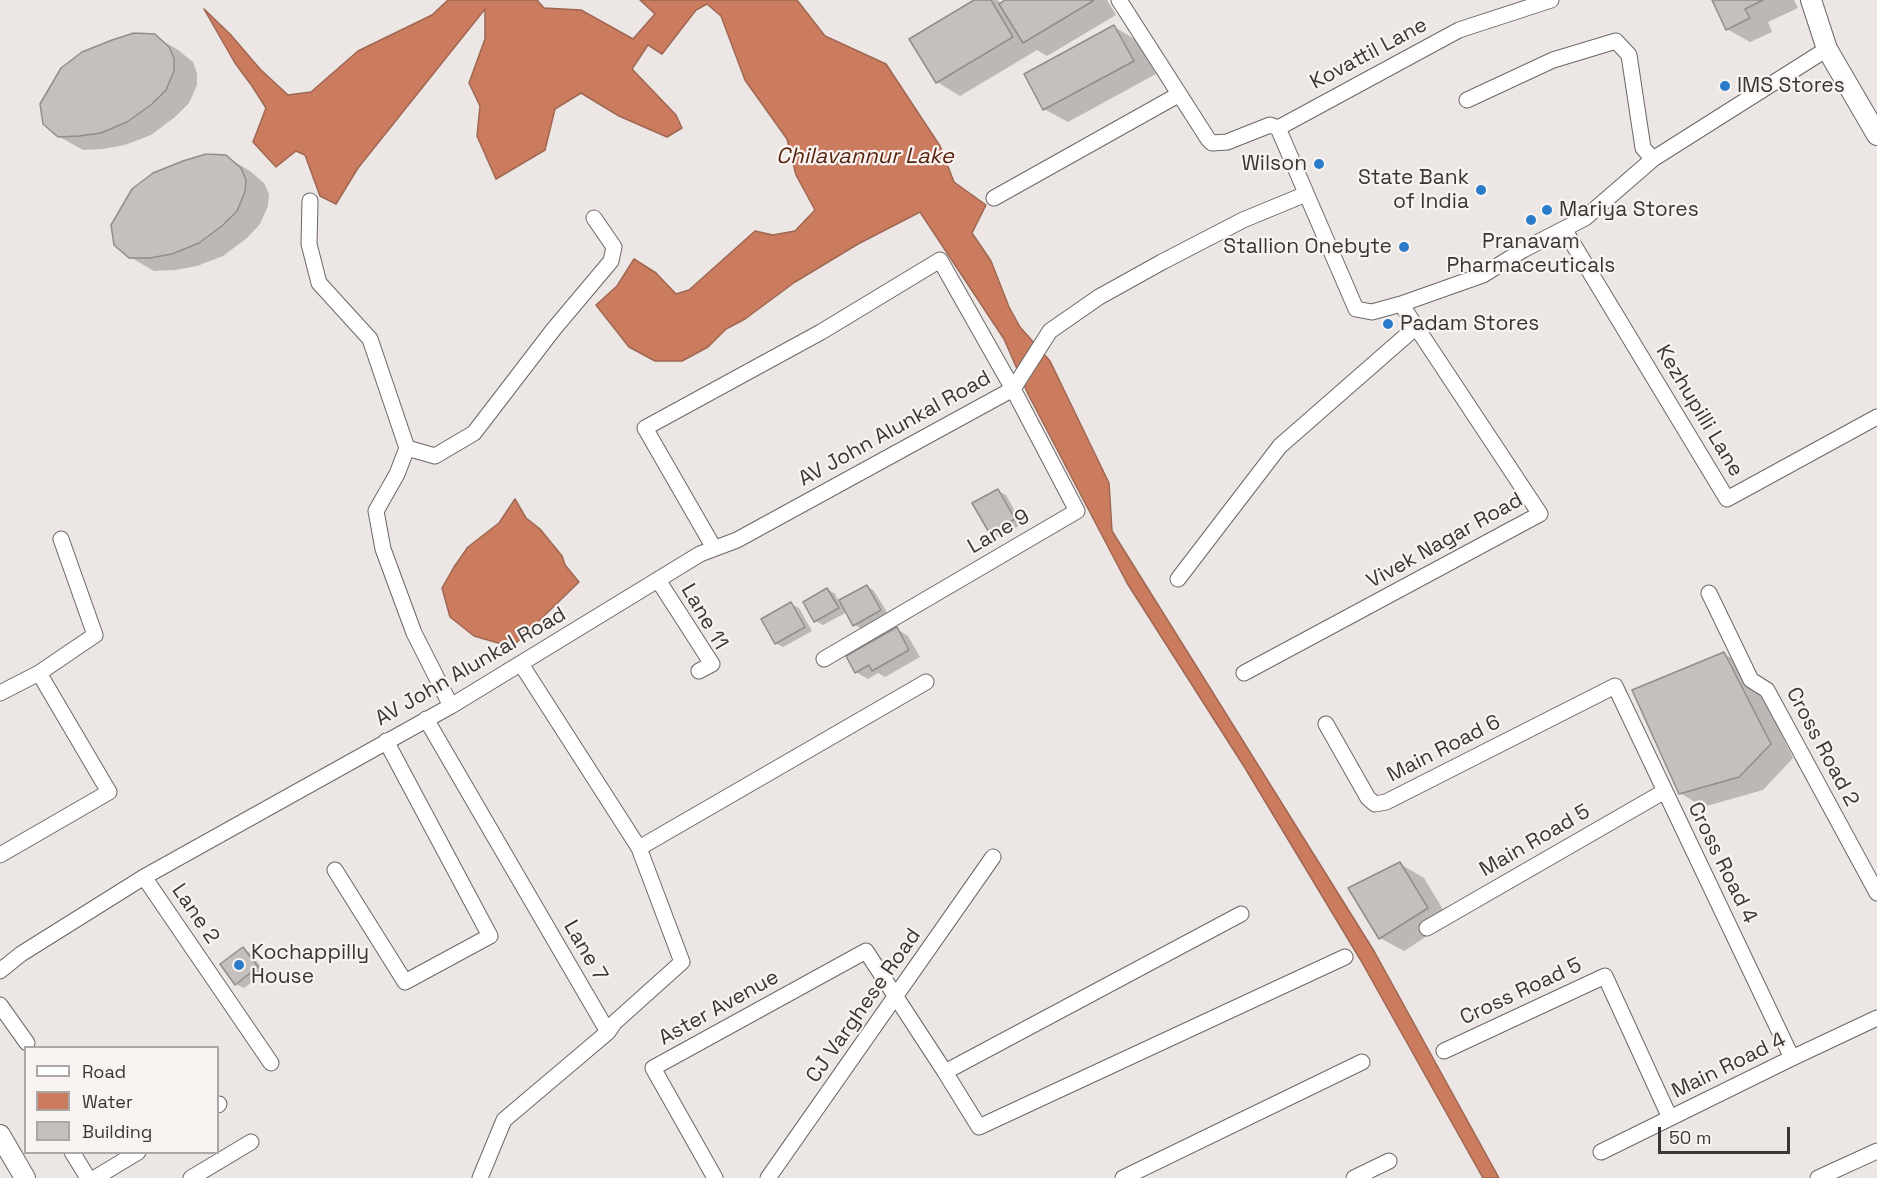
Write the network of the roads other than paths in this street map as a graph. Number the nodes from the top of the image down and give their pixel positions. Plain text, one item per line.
1 (1119, 0) edge
2 (1551, 0) edge
3 (1810, 0) edge
4 (1827, 49) junction
5 (1178, 95) junction
6 (1467, 100) dead end
7 (1278, 128) junction
8 (1877, 135) edge
9 (1653, 159) junction
10 (1306, 194) junction
11 (994, 198) dead end
12 (310, 201) dead end
13 (594, 218) dead end
14 (1564, 229) junction
15 (1401, 304) junction
16 (1416, 327) junction
17 (1013, 389) junction
18 (1877, 417) edge
19 (407, 448) junction
20 (61, 539) dead end
21 (714, 548) junction
22 (1178, 579) dead end
23 (658, 580) junction
24 (1709, 593) dead end
25 (824, 659) dead end
26 (521, 664) junction
27 (699, 671) dead end
28 (39, 673) junction
29 (1244, 673) dead end
30 (926, 682) dead end
31 (1615, 686) joint
32 (0, 693) edge
33 (451, 706) junction
34 (426, 719) junction
35 (1326, 724) dead end
36 (386, 741) junction
37 (1665, 791) junction
38 (639, 848) junction
39 (0, 855) edge
40 (993, 857) dead end
41 (334, 870) dead end
42 (655, 875) dead end
43 (144, 877) junction
44 (1877, 893) edge
45 (1241, 914) dead end
46 (1427, 928) dead end
47 (1345, 957) dead end
48 (0, 970) edge
49 (896, 998) junction
50 (0, 1005) edge
51 (1877, 1018) edge
52 (608, 1032) junction
53 (27, 1043) dead end
54 (1444, 1050) dead end
55 (1792, 1058) junction
56 (1362, 1062) dead end
57 (271, 1064) dead end
58 (945, 1072) junction
59 (1670, 1118) junction
60 (0, 1135) edge
61 (251, 1142) dead end
62 (1877, 1150) edge
63 (1601, 1152) dead end
64 (73, 1154) edge
65 (135, 1154) edge
66 (1389, 1161) dead end
67 (25, 1178) edge
68 (88, 1178) edge
69 (95, 1178) edge
70 (191, 1178) edge
71 (480, 1178) edge
72 (715, 1178) edge
73 (768, 1178) edge
74 (1123, 1178) edge
75 (1354, 1178) edge
76 (1818, 1178) edge

1 - 5 street
2 - 7 street, Kovattil Lane
3 - 4 street
4 - 8 street
4 - 9 street
5 - 7 street, Kovattil Lane
5 - 11 street
6 - 9 street
7 - 10 street
9 - 14 street
10 - 15 street
10 - 17 street, AV John Alunkal Road
12 - 19 street
13 - 19 street
14 - 15 street
14 - 18 street, Kezhupilli Lane
15 - 16 street, Vivek Nagar Road
16 - 22 street
16 - 29 street, Vivek Nagar Road
17 - 21 street, AV John Alunkal Road
17 - 21 street
17 - 25 street, Lane 9
19 - 33 street
20 - 28 street
21 - 23 street, AV John Alunkal Road
23 - 26 street, AV John Alunkal Road
23 - 27 street, Lane 11
24 - 44 street, Cross Road 2
26 - 33 street, AV John Alunkal Road
26 - 38 street
28 - 32 street
28 - 39 street
30 - 38 street
31 - 35 street, Main Road 6
31 - 37 street, Cross Road 4
33 - 34 street, AV John Alunkal Road
34 - 36 street, AV John Alunkal Road
34 - 52 street, Lane 7
36 - 41 street
36 - 43 street, AV John Alunkal Road
37 - 46 street, Main Road 5
37 - 55 street, Cross Road 4
38 - 42 street
38 - 52 street
40 - 49 street, CJ Varghese Road
43 - 48 street, AV John Alunkal Road
43 - 57 street, Lane 2
45 - 58 street
47 - 58 street
49 - 58 street
49 - 72 street, Aster Avenue
49 - 73 street, CJ Varghese Road
50 - 53 street
51 - 55 street, Main Road 4
52 - 71 street
54 - 59 street, Cross Road 5
55 - 59 street, Main Road 4
56 - 74 street
59 - 63 street, Main Road 4
60 - 67 street
61 - 70 street
62 - 76 street
64 - 68 street
65 - 69 street
66 - 75 street

